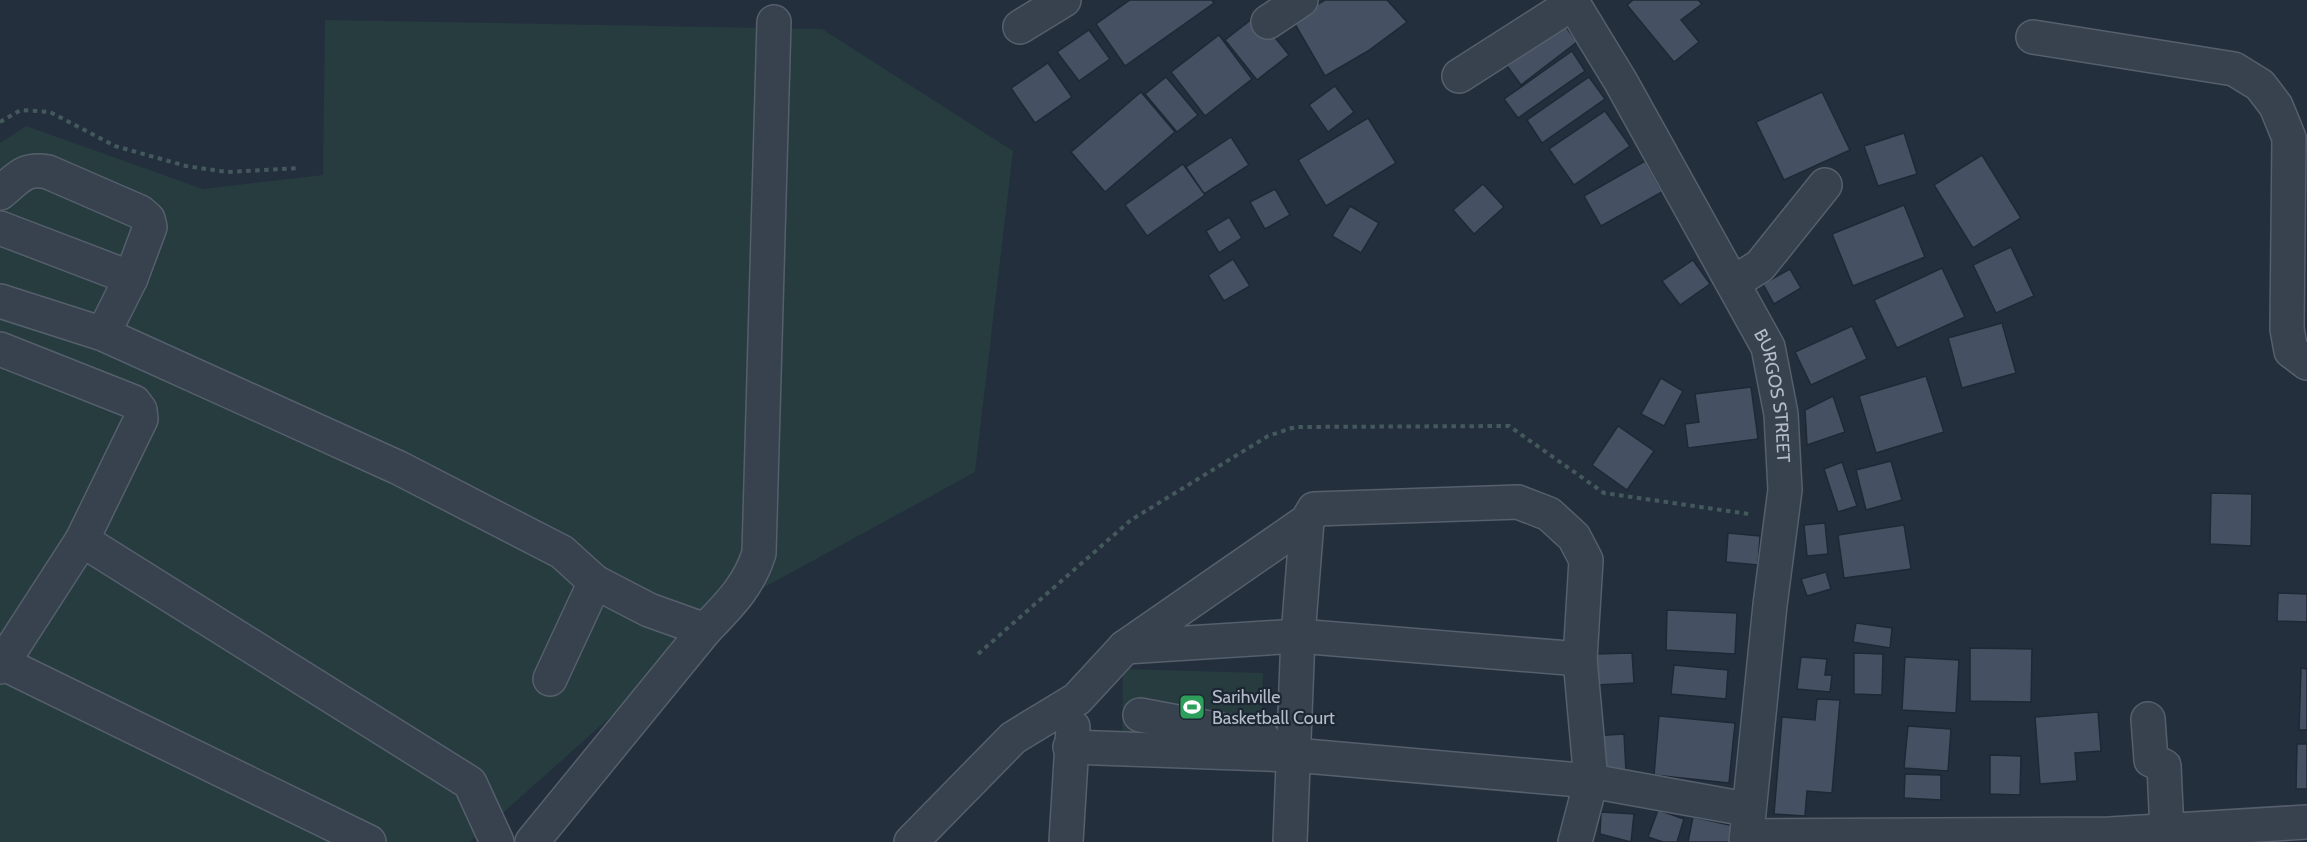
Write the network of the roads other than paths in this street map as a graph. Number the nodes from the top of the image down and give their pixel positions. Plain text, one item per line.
1 (1064, 0) edge
2 (1300, 0) edge
3 (1572, 2) edge
4 (774, 22) dead end
5 (1269, 22) dead end
6 (1020, 27) dead end
7 (2033, 37) dead end
8 (1460, 76) dead end
9 (1825, 185) dead end
10 (0, 193) edge
11 (0, 228) edge
12 (131, 278) junction
13 (1733, 284) junction
14 (0, 301) edge
15 (103, 334) junction
16 (0, 349) edge
17 (2307, 363) edge
18 (1307, 521) junction
19 (82, 540) junction
20 (595, 582) junction
21 (705, 630) junction
22 (1299, 636) junction
23 (1125, 647) junction
24 (1580, 659) junction
25 (1, 664) edge
26 (550, 679) dead end
27 (1077, 699) junction
28 (1140, 715) dead end
29 (2148, 719) dead end
30 (1070, 747) junction
31 (1294, 749) junction
32 (1590, 781) junction
33 (2307, 822) edge
34 (1747, 828) edge
35 (2167, 831) junction
36 (2235, 834) edge
37 (2035, 838) edge
38 (1804, 839) edge
39 (369, 842) edge
40 (497, 842) edge
41 (532, 842) edge
42 (911, 842) edge
43 (1066, 842) edge
44 (1290, 842) edge
45 (1575, 842) edge

1 - 6 street
2 - 5 street
3 - 8 street
3 - 13 street, BURGOS STREET
4 - 21 street
7 - 17 street
9 - 13 street
10 - 12 street
11 - 12 street
12 - 15 street
13 - 34 street, BURGOS STREET
14 - 15 street
15 - 20 street
16 - 19 street
18 - 22 street
18 - 23 street
18 - 24 street
19 - 25 street
19 - 40 street
20 - 21 street
20 - 26 street
21 - 41 street
22 - 23 street
22 - 24 street
22 - 31 street
23 - 27 street
24 - 32 street
25 - 39 street
27 - 30 street
27 - 42 street
28 - 31 street
29 - 35 street
30 - 31 street
30 - 43 street
31 - 32 street
31 - 44 street
32 - 34 street
32 - 45 street
33 - 36 street
34 - 38 street
35 - 36 street
35 - 37 street
37 - 38 street

